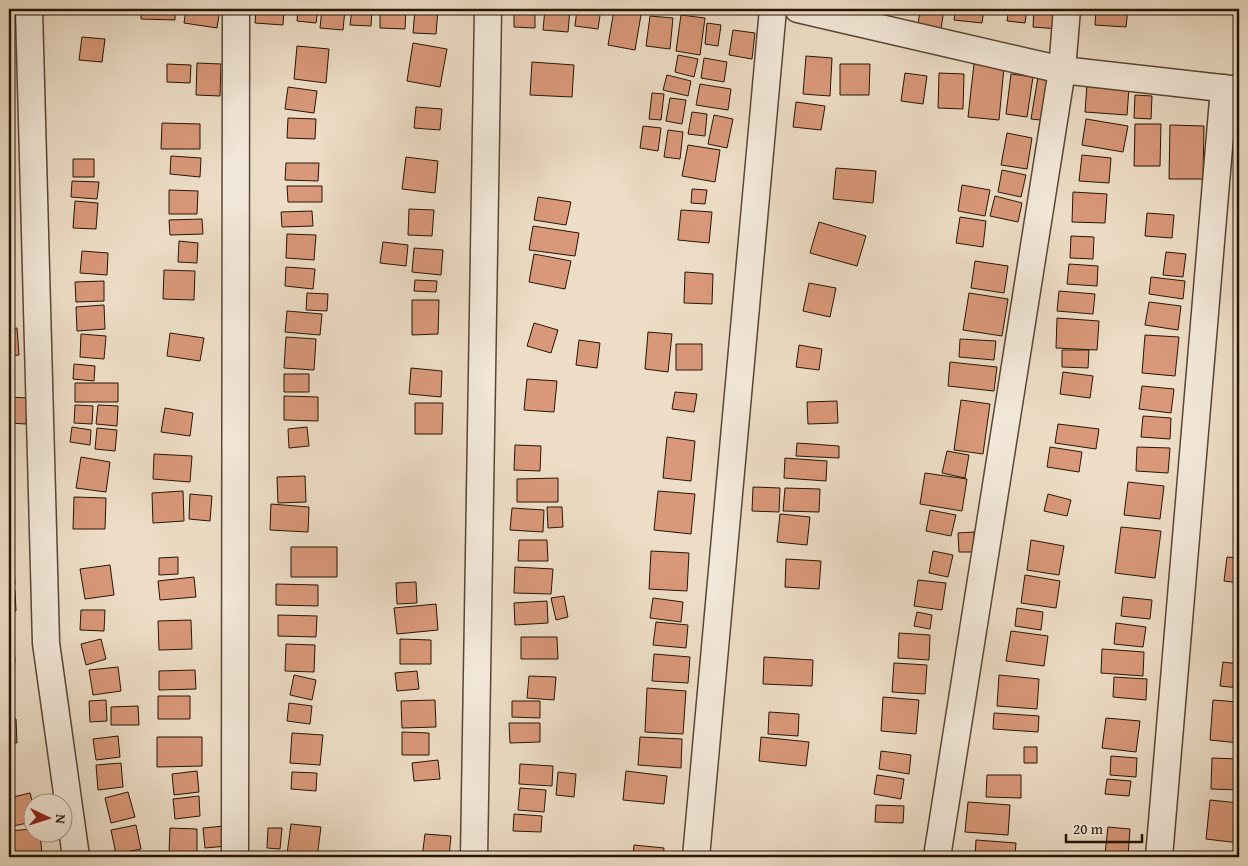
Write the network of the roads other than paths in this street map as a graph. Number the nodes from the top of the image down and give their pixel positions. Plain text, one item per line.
1 (29, 9) edge
2 (236, 9) edge
3 (488, 9) edge
4 (773, 9) edge
5 (798, 9) edge
6 (1067, 9) edge
7 (1062, 70) junction
8 (1232, 89) edge
9 (76, 857) edge
10 (235, 857) edge
11 (474, 857) edge
12 (696, 857) edge
13 (936, 857) edge
14 (1159, 857) edge

1 - 9 street
2 - 10 street
3 - 11 street
4 - 12 street
5 - 7 street
6 - 7 street
7 - 8 street
7 - 13 street
8 - 14 street

